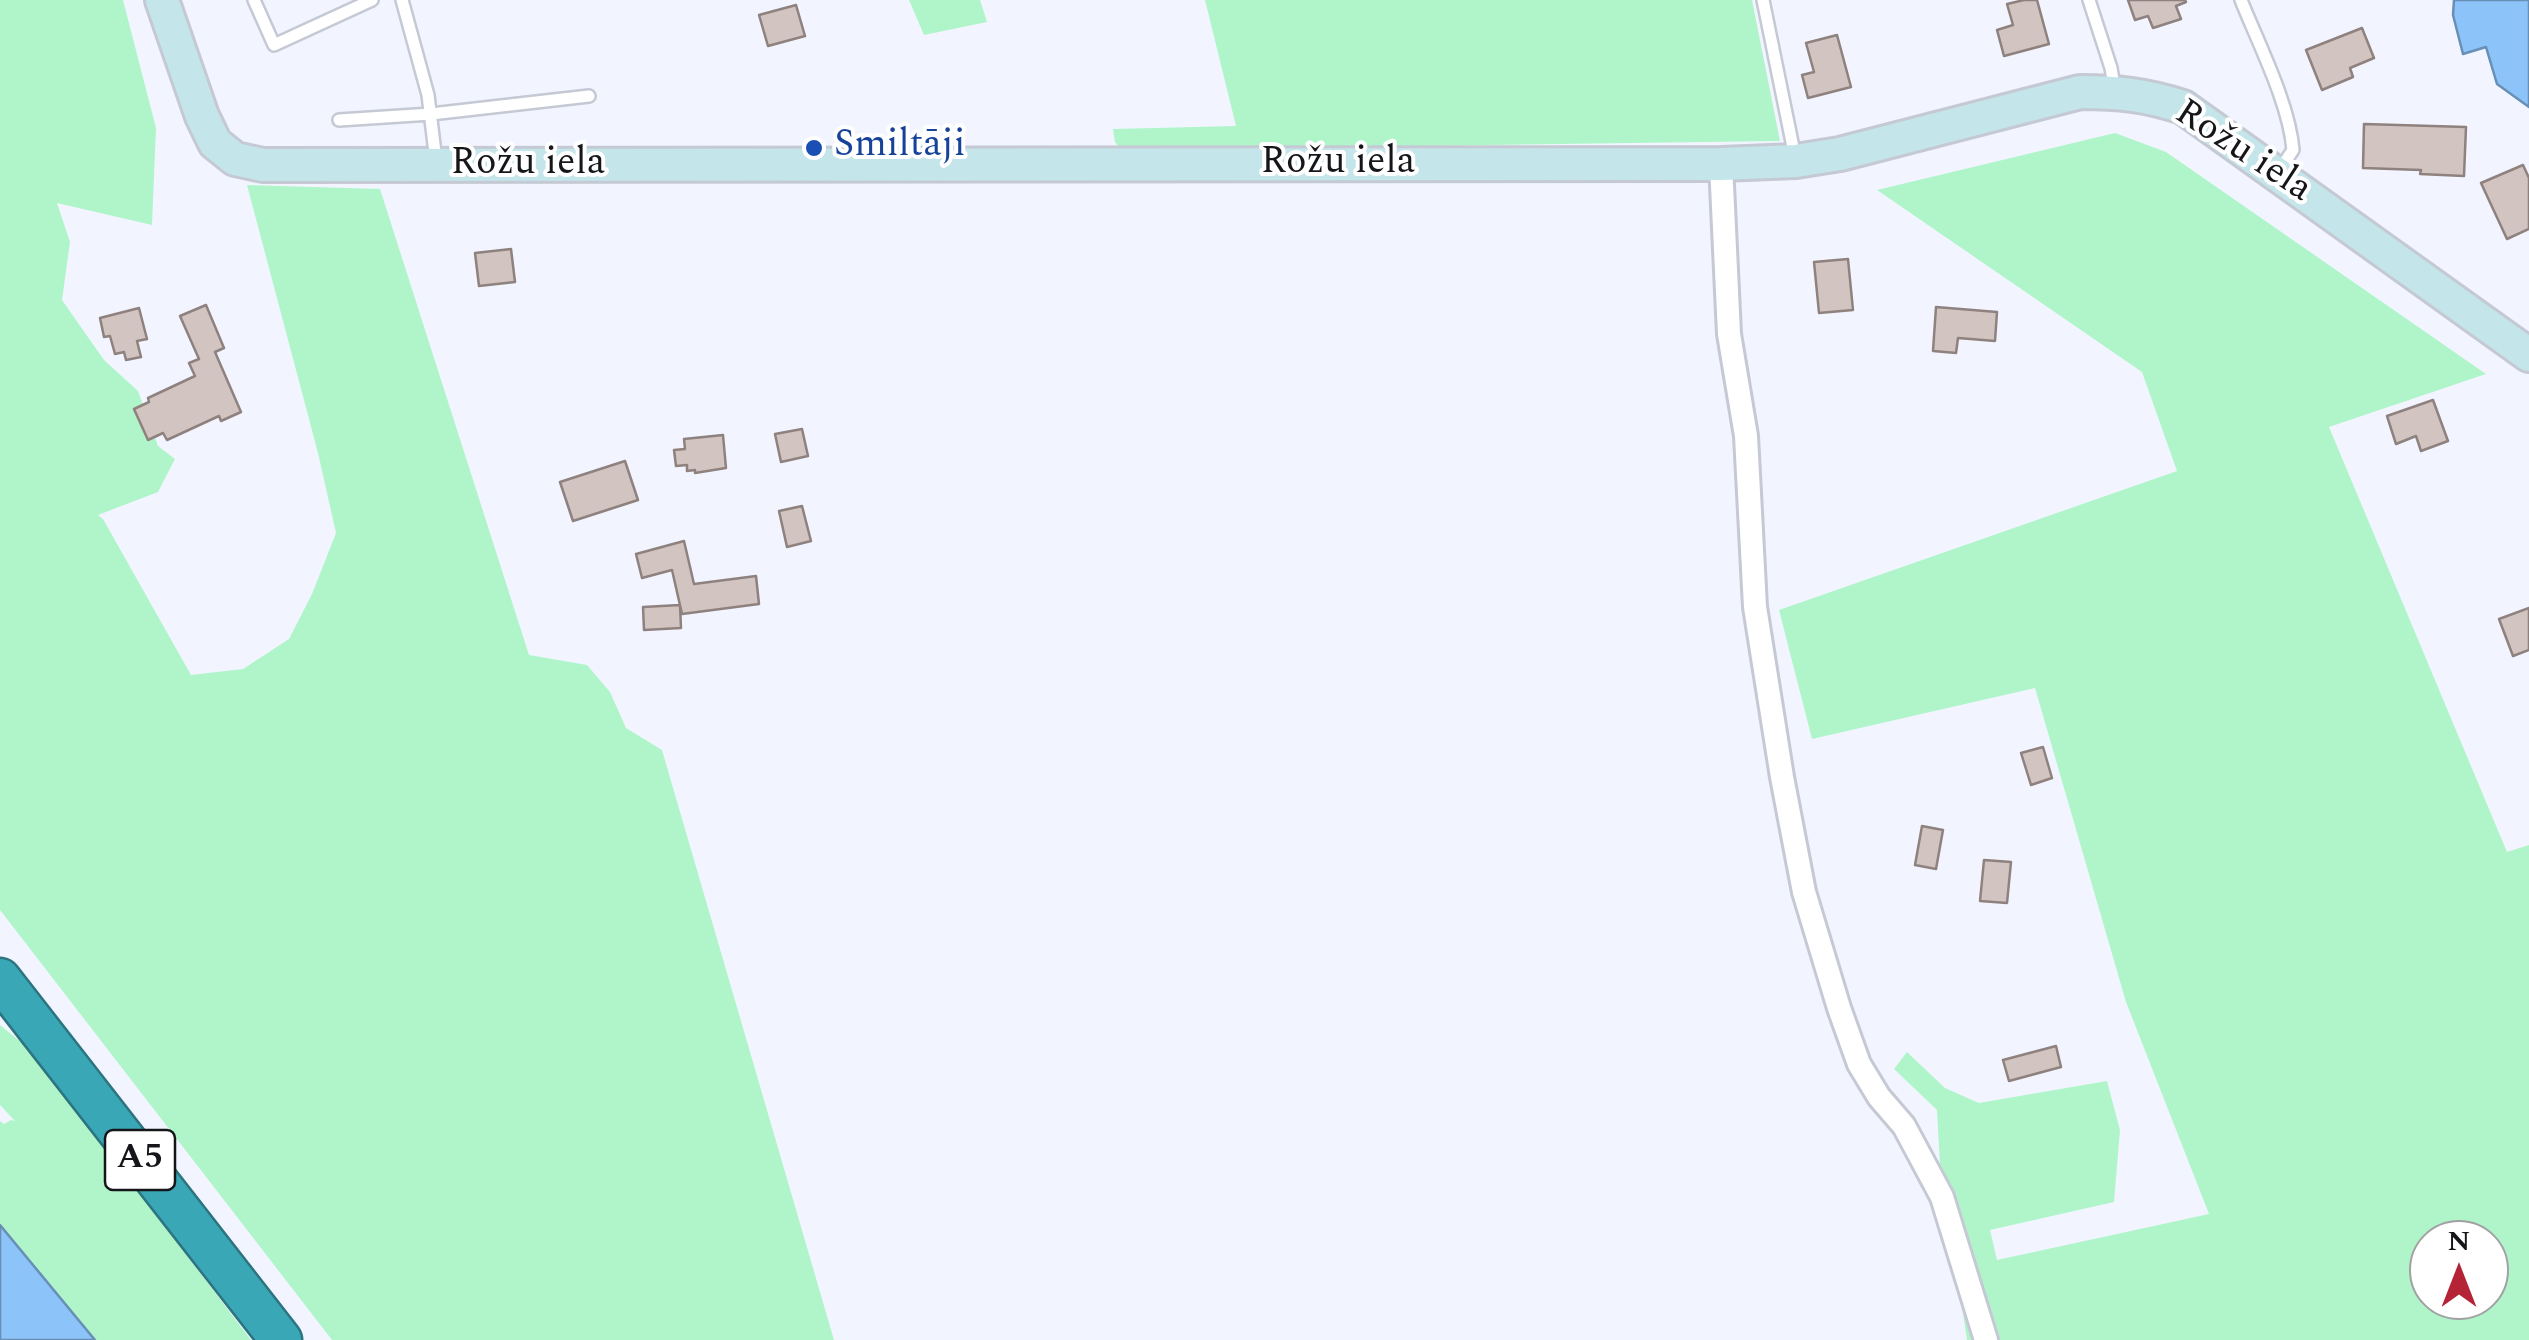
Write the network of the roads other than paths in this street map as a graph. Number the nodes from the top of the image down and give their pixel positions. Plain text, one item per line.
1 (162, 0) edge
2 (254, 0) edge
3 (372, 0) edge
4 (402, 0) edge
5 (1763, 0) edge
6 (2089, 0) edge
7 (2241, 0) edge
8 (2115, 92) junction
9 (589, 96) dead end
10 (431, 114) junction
11 (339, 120) dead end
12 (1796, 161) junction
13 (1721, 164) junction
14 (437, 165) junction
15 (2278, 173) junction
16 (2529, 355) edge
17 (2, 987) edge
18 (281, 1340) edge
19 (1986, 1340) edge

1 - 14 street, Rožu iela
2 - 3 lane
4 - 10 lane
5 - 12 lane
6 - 8 lane
7 - 15 lane
8 - 12 street, Rožu iela
8 - 15 street, Rožu iela
9 - 10 lane
10 - 11 lane
10 - 14 lane
12 - 13 street, Rožu iela
13 - 14 street, Rožu iela
13 - 19 street
15 - 16 street, Rožu iela
17 - 18 highway, A5

